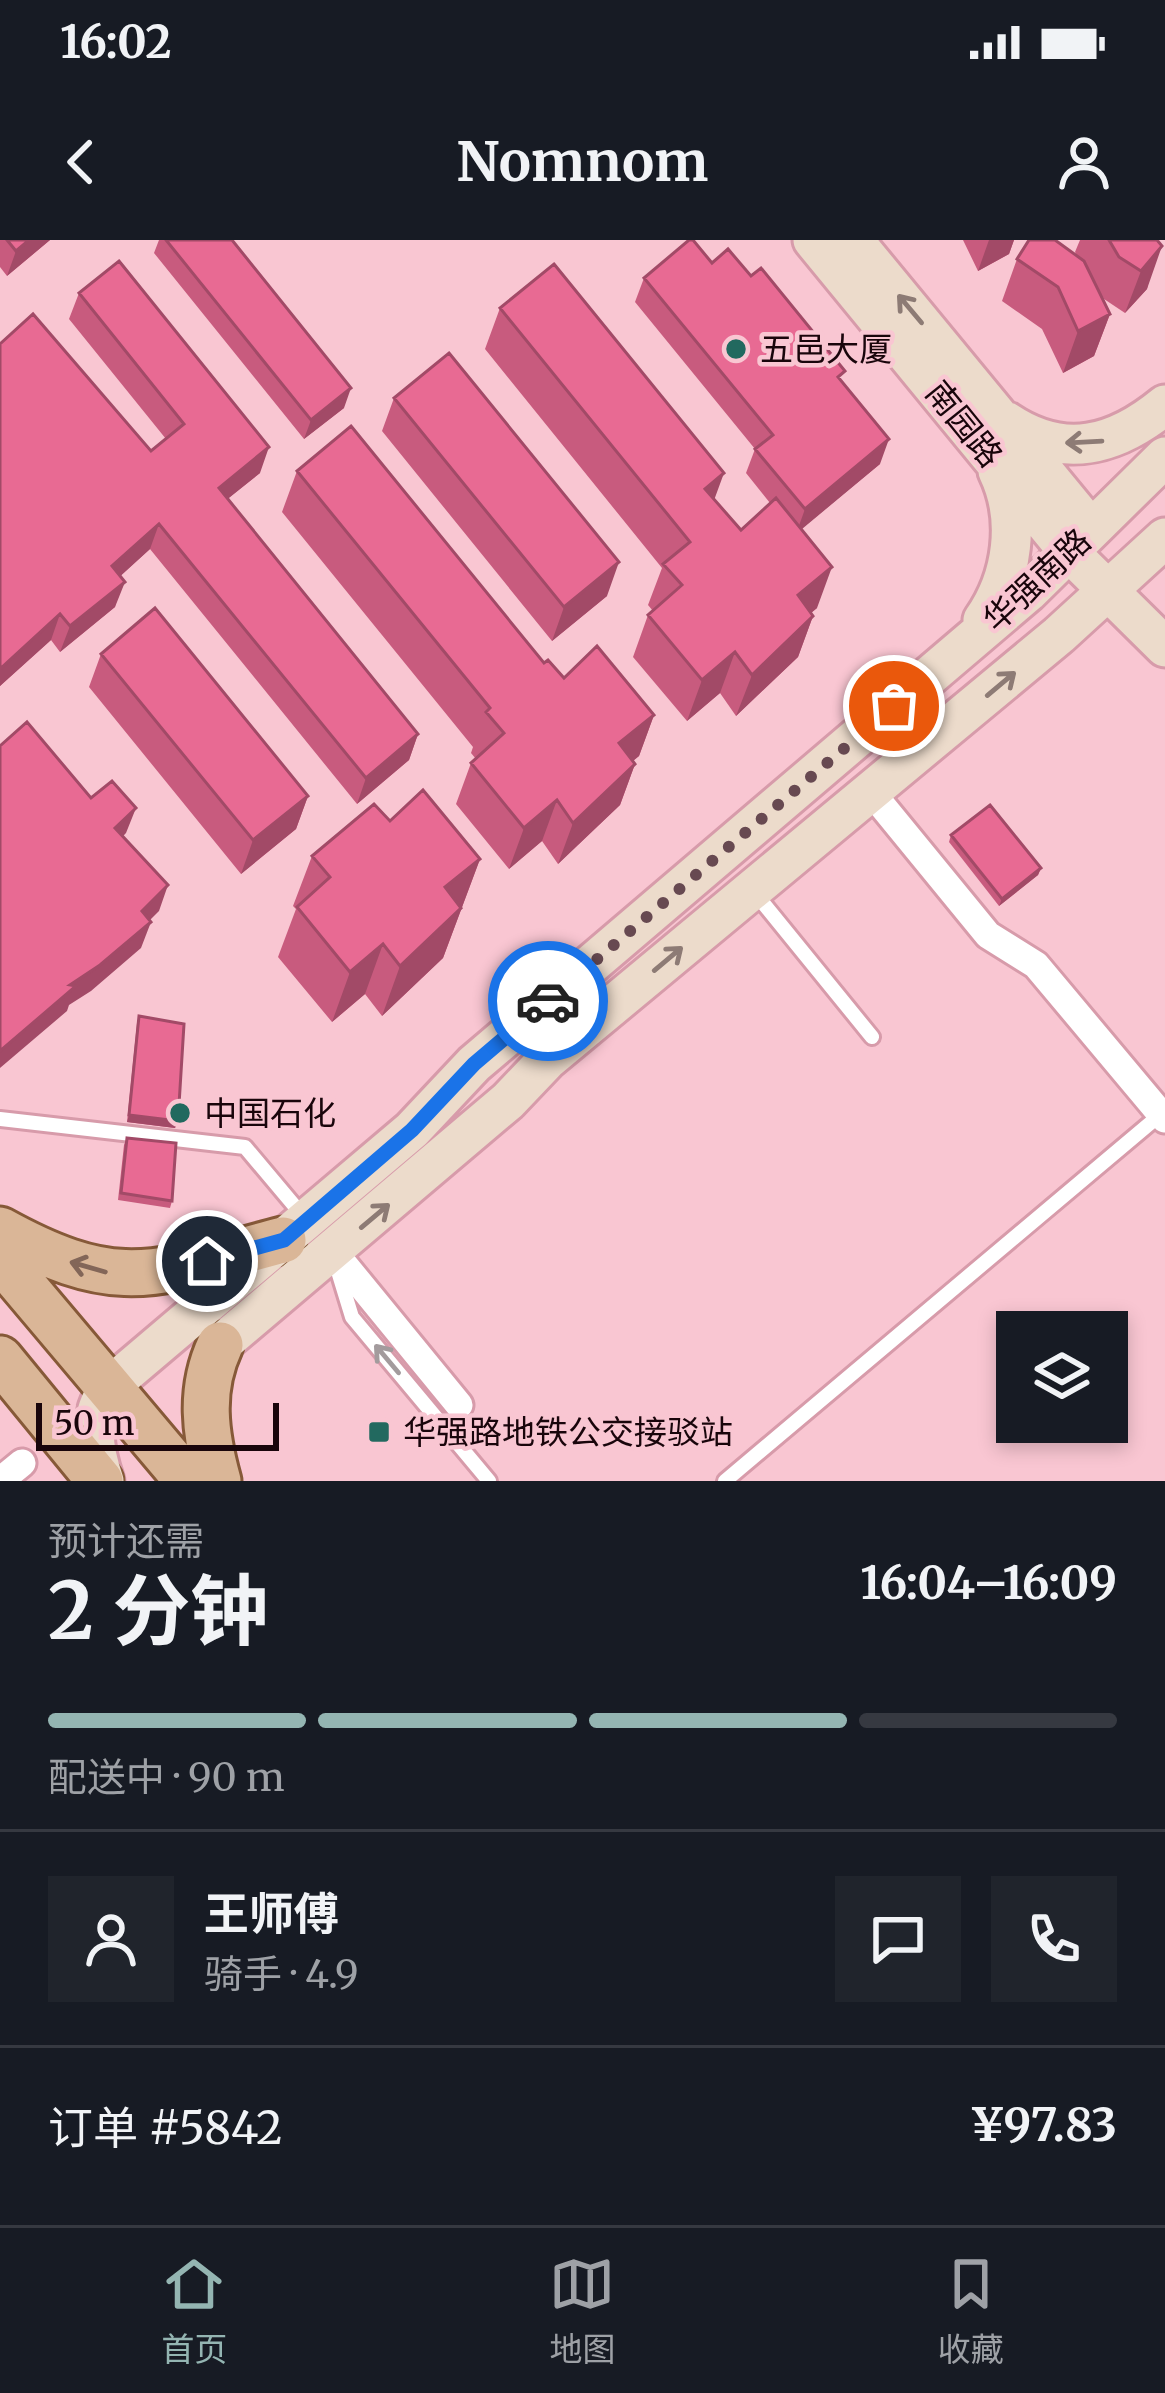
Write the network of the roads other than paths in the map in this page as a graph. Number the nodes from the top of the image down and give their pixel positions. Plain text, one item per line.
1 (813, 240) edge
2 (853, 240) edge
3 (1165, 405) edge
4 (999, 417) junction
5 (990, 456) junction
6 (1165, 457) edge
7 (1165, 538) edge
8 (1080, 540) junction
9 (1108, 590) junction
10 (964, 646) junction
11 (1165, 647) edge
12 (871, 792) junction
13 (752, 889) junction
14 (872, 1036) dead end
15 (1164, 1115) edge
16 (0, 1119) edge
17 (0, 1230) edge
18 (295, 1230) junction
19 (332, 1251) junction
20 (0, 1258) edge
21 (220, 1345) joint
22 (0, 1359) edge
23 (110, 1386) junction
24 (459, 1406) dead end
25 (102, 1481) edge
26 (188, 1481) edge
27 (218, 1481) edge
28 (489, 1481) edge
29 (725, 1481) edge

1 - 5 main road, 南园路
4 -> 2 main road, 南园路
3 -> 4 main road
4 - 8 main road, 南园路
5 - 8 main road, 南园路
5 - 10 main road
6 - 8 main road, 华强南路
7 - 9 main road, 华强南路
8 - 9 main road
8 - 10 main road, 华强南路
9 - 11 main road
12 -> 9 main road, 华强南路
10 - 18 main road, 华强南路
12 - 13 main road, 华强南路
12 - 15 street
13 - 14 lane
19 -> 13 main road, 华强南路
15 - 29 lane
16 - 18 lane
18 -> 17 main road
18 - 23 main road, 华强南路
19 - 21 main road, 华强南路
19 - 24 street
28 -> 19 lane
20 - 23 main road
21 - 27 main road
22 - 25 main road
23 - 25 main road
23 - 26 main road

